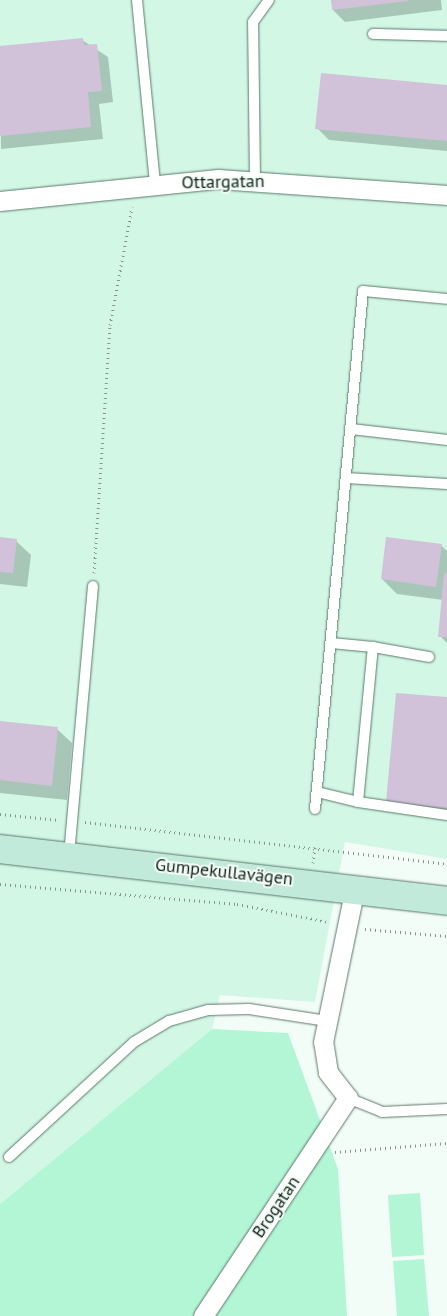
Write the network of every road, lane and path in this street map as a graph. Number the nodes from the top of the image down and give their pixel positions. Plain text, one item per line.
1 (137, 0) edge
2 (269, 0) edge
3 (373, 34) dead end
4 (447, 36) edge
5 (254, 180) junction
6 (155, 185) junction
7 (135, 187) junction
8 (447, 195) edge
9 (0, 202) edge
10 (447, 299) edge
11 (351, 429) junction
12 (447, 440) edge
13 (346, 478) junction
14 (447, 484) edge
15 (93, 586) joint
16 (331, 643) junction
17 (373, 647) junction
18 (429, 657) dead end
19 (316, 792) junction
20 (358, 802) junction
21 (315, 809) dead end
22 (0, 814) edge
23 (447, 815) edge
24 (73, 821) junction
25 (0, 849) edge
26 (69, 856) junction
27 (447, 864) edge
28 (0, 884) edge
29 (354, 887) junction
30 (447, 900) edge
31 (346, 926) junction
32 (447, 936) edge
33 (328, 1021) junction
34 (348, 1098) junction
35 (447, 1109) edge
36 (447, 1143) edge
37 (313, 1153) junction
38 (9, 1157) dead end
39 (203, 1316) edge

1 - 6 lane
2 - 5 lane
3 - 4 lane
5 - 6 street, Ottargatan
5 - 8 street, Ottargatan
6 - 7 street, Ottargatan
7 - 9 street, Ottargatan
7 - 15 path
10 - 11 lane
11 - 12 lane
11 - 13 lane
13 - 14 lane
13 - 16 lane
15 - 24 lane
16 - 17 lane
16 - 19 lane
17 - 18 lane
17 - 20 lane
19 - 20 lane
19 - 21 lane
20 - 23 lane
22 - 24 path
24 - 26 lane
24 - 27 path
25 - 26 street, Gumpekullavägen
26 - 29 street, Gumpekullavägen
28 - 31 path
29 - 30 street, Gumpekullavägen
29 - 31 street
31 - 32 path
31 - 33 street
33 - 34 street
33 - 38 lane
34 - 35 lane
34 - 37 street, Brogatan
36 - 37 path
37 - 39 street, Brogatan

